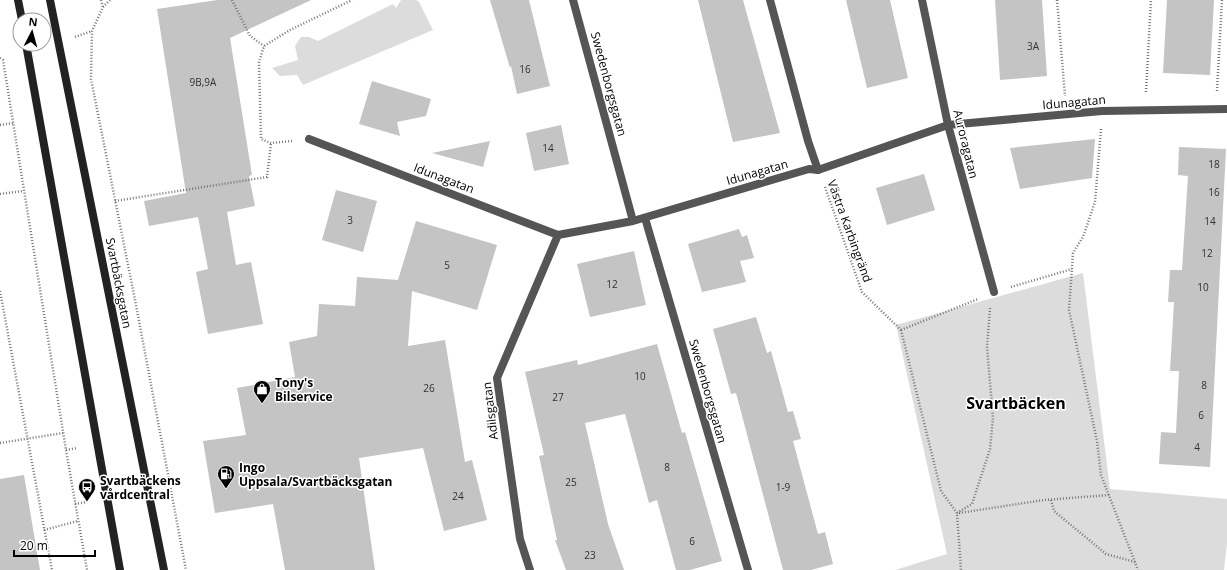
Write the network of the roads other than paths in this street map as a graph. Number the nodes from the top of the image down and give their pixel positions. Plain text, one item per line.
1 (18, 0) edge
2 (50, 0) edge
3 (573, 0) edge
4 (770, 0) edge
5 (922, 0) edge
6 (20, 12) edge
7 (27, 52) edge
8 (1227, 109) edge
9 (948, 126) junction
10 (309, 139) road end
11 (818, 170) junction
12 (645, 218) junction
13 (634, 221) junction
14 (558, 235) junction
15 (994, 292) road end
16 (120, 570) edge
17 (164, 570) edge
18 (530, 570) edge
19 (748, 570) edge

1 - 6 street
2 - 17 street, Svartbäcksgatan
3 - 13 street, Swedenborgsgatan
4 - 11 street
5 - 9 street, Auroragatan
7 - 16 street
8 - 9 street, Idunagatan
9 - 11 street, Idunagatan
9 - 15 street, Auroragatan
10 - 14 street, Idunagatan
11 - 12 street, Idunagatan
12 - 13 street, Idunagatan
12 - 19 street, Swedenborgsgatan
13 - 14 street, Idunagatan
14 - 18 street, Adilsgatan

